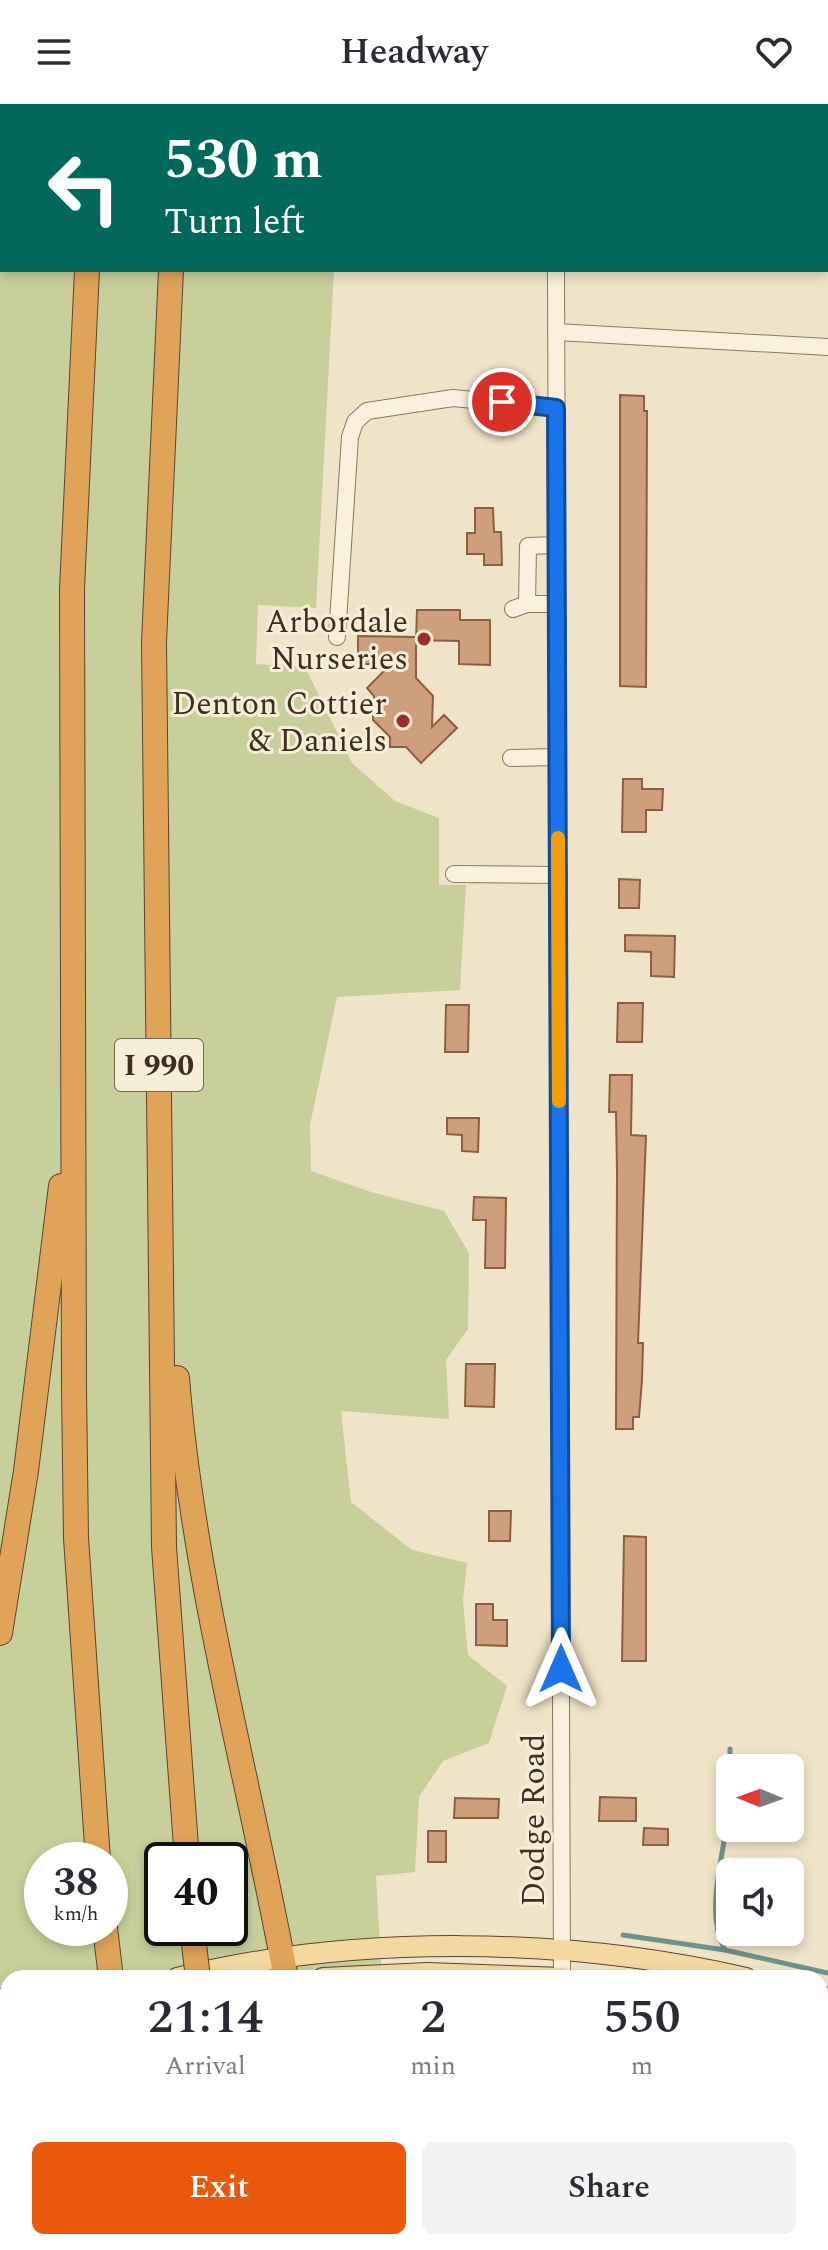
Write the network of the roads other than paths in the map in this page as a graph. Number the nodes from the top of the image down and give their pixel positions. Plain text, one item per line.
1 (87, 272) edge
2 (171, 272) edge
3 (556, 272) edge
4 (556, 332) junction
5 (828, 347) edge
6 (556, 408) junction
7 (557, 545) junction
8 (557, 604) junction
9 (337, 637) dead end
10 (558, 757) junction
11 (511, 758) dead end
12 (454, 874) dead end
13 (559, 875) junction
14 (73, 1092) junction
15 (160, 1173) junction
16 (0, 1633) edge
17 (97, 1842) edge
18 (186, 1842) edge
19 (108, 1946) edge
20 (194, 1946) edge
21 (562, 1951) junction
22 (284, 1968) edge
23 (110, 1970) edge
24 (197, 1970) edge
25 (263, 1970) edge
26 (562, 1970) edge
27 (691, 1970) edge

1 - 14 highway, I 990
2 - 15 highway, I 990
3 - 4 street, Dodge Road
4 - 5 street
4 - 6 street, Dodge Road
6 - 7 street, Dodge Road
6 - 9 street
7 - 8 street, Dodge Road
7 - 8 street
8 - 10 street, Dodge Road
10 - 11 street
10 - 13 street, Dodge Road
12 - 13 street
13 - 21 street, Dodge Road
14 - 16 highway
14 - 17 highway, I 990
15 - 18 highway, I 990
15 - 22 highway
19 - 23 highway
20 - 24 highway, bridge
21 - 22 main road
21 - 26 street, Dodge Road
21 - 27 main road
22 - 25 main road

